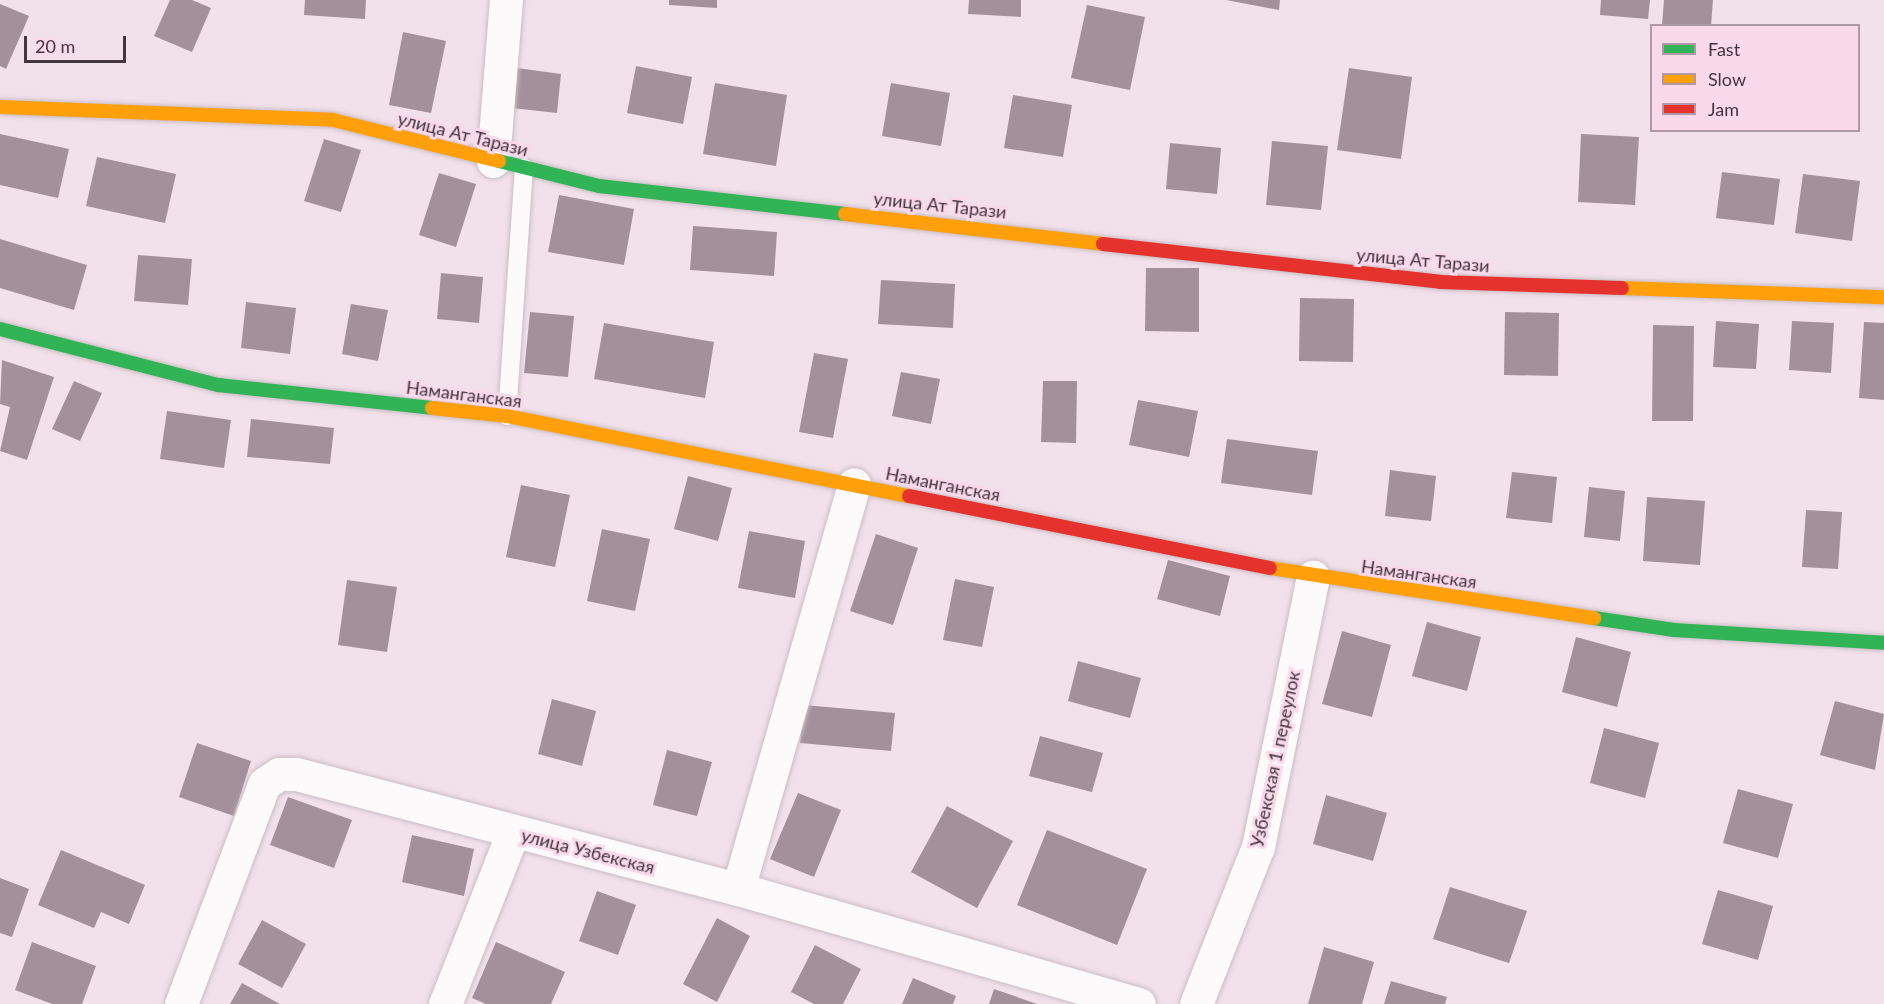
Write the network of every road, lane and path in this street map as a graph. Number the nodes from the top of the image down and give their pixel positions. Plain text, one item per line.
1 (506, 0) edge
2 (0, 107) edge
3 (508, 165) junction
4 (1884, 297) edge
5 (0, 329) edge
6 (507, 416) junction
7 (854, 484) junction
8 (1313, 576) junction
9 (1884, 643) edge
10 (513, 832) junction
11 (738, 889) junction
12 (181, 1004) edge
13 (445, 1004) edge
14 (1139, 1004) edge
15 (1196, 1004) edge

1 - 3 street
2 - 3 street, улица Ат Тарази
3 - 4 street, улица Ат Тарази
3 - 6 lane
5 - 6 street, Наманганская
6 - 7 street, Наманганская
7 - 8 street, Наманганская
7 - 11 street
8 - 9 street, Наманганская
8 - 15 street, Узбекская 1 переулок
10 - 11 street, улица Узбекская
10 - 12 street, улица Узбекская
10 - 13 street
11 - 14 street, улица Узбекская

